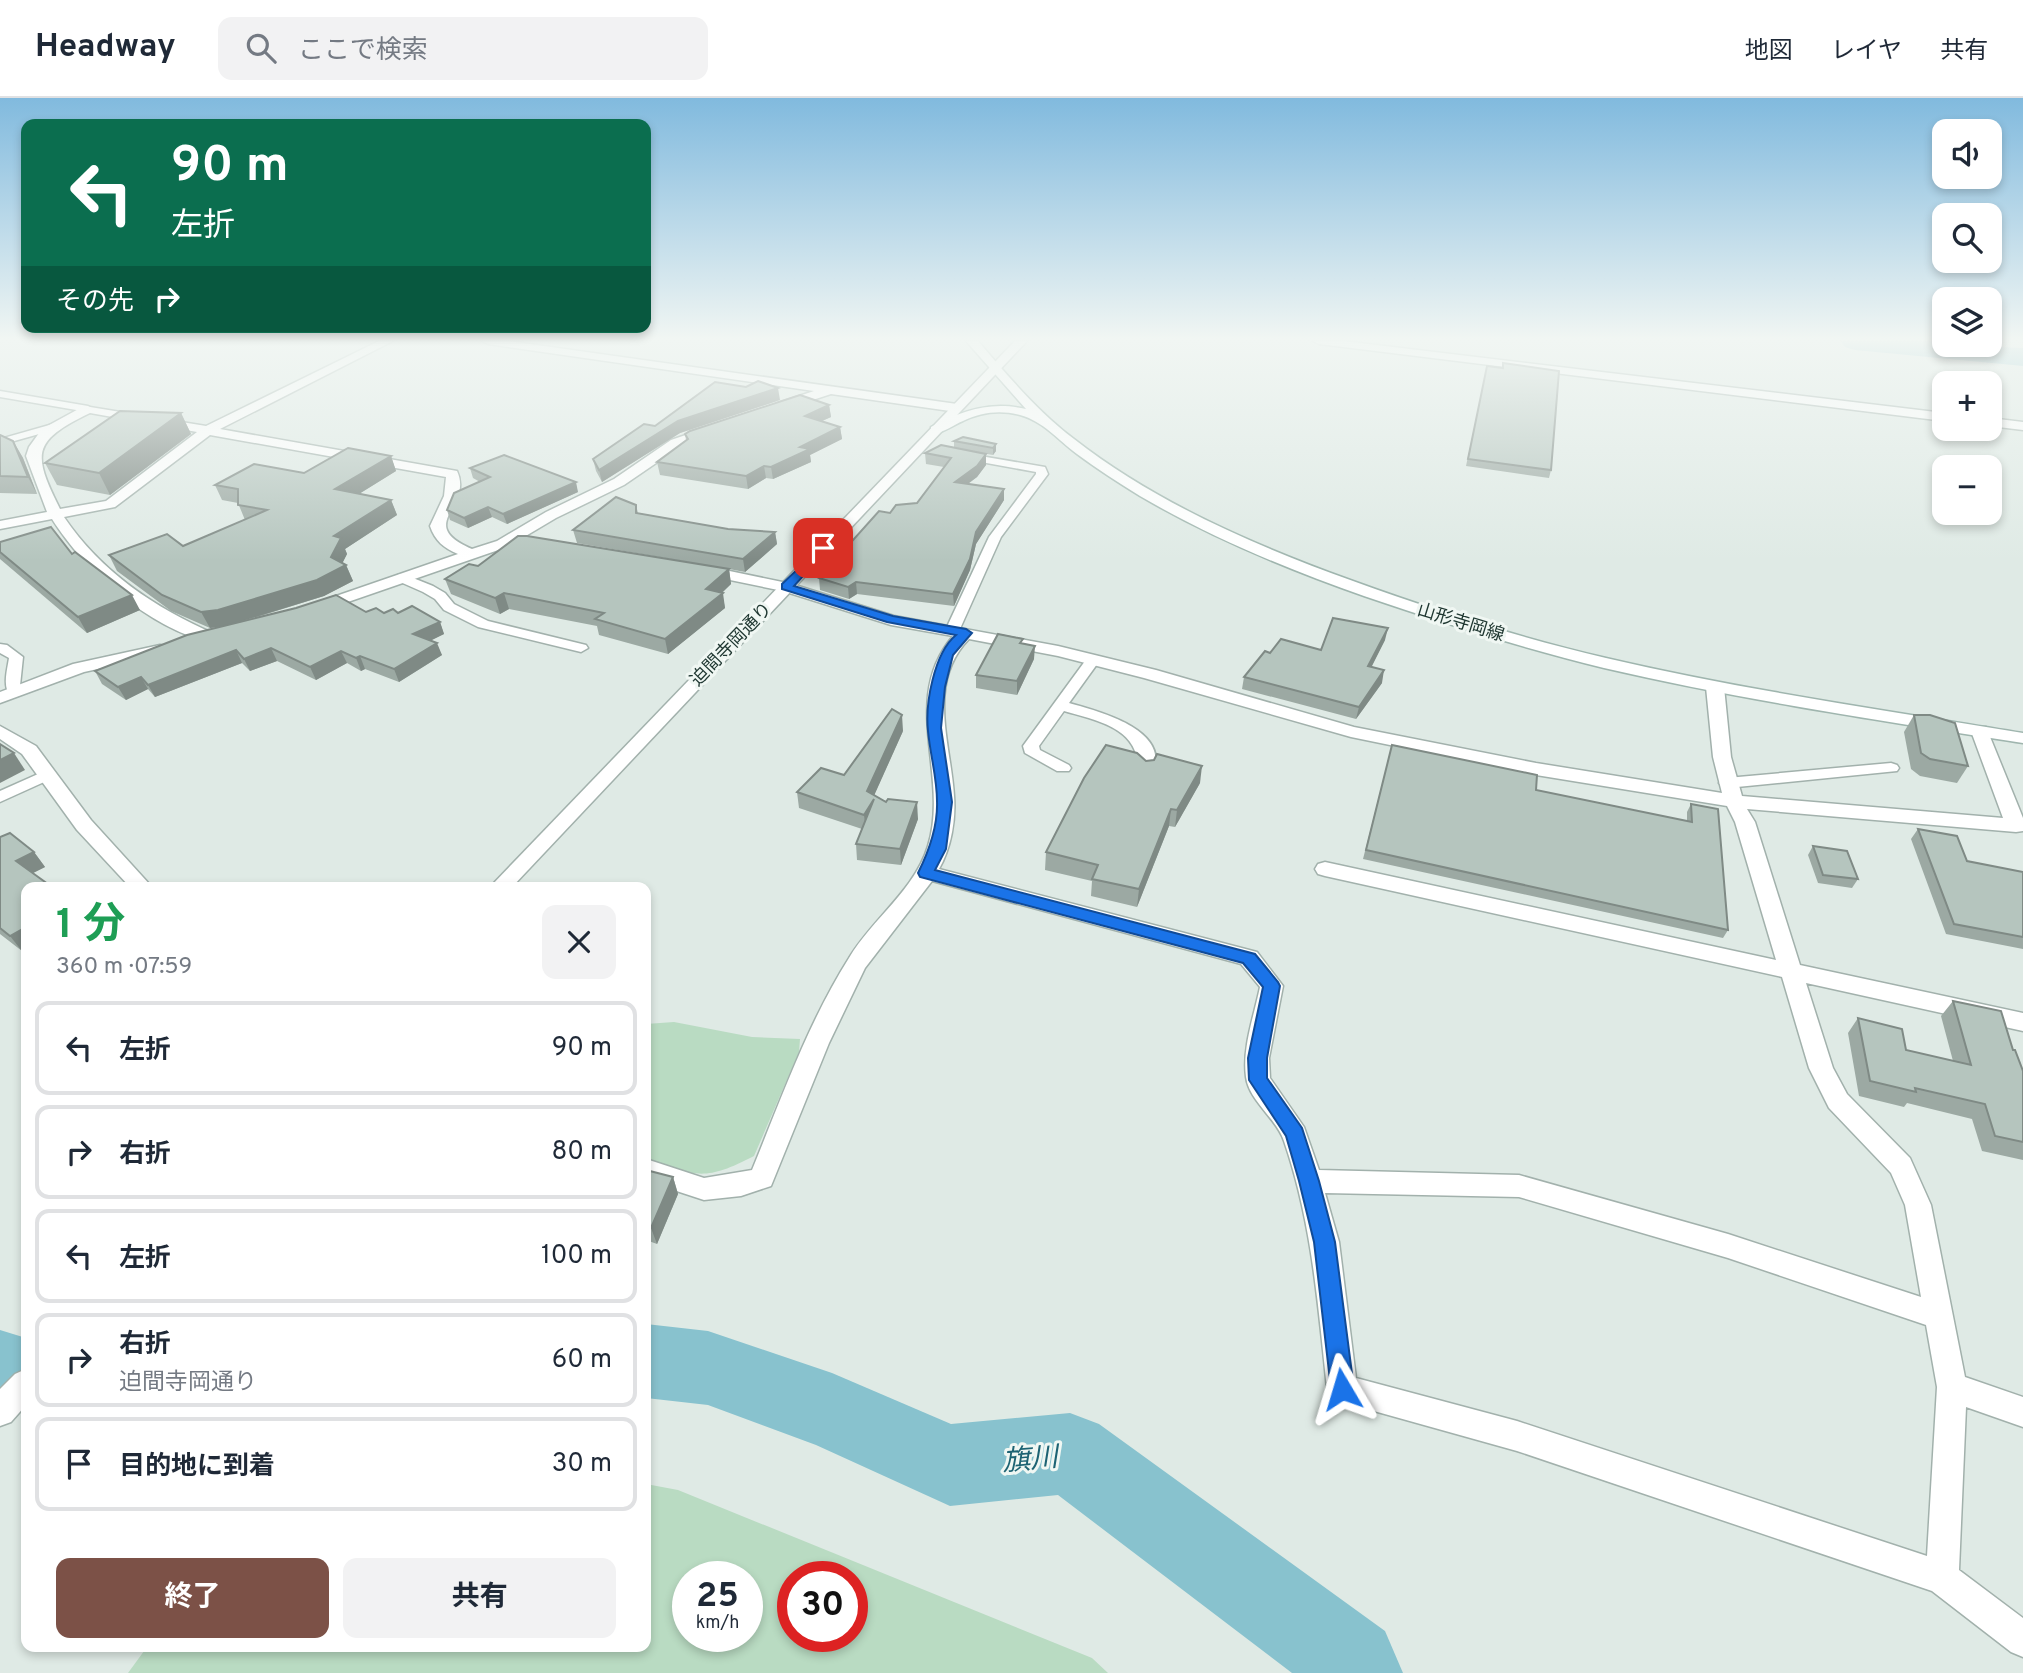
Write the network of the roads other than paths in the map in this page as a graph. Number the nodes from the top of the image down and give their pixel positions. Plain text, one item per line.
1 (77, 414) edge
2 (119, 414) edge
3 (239, 414) edge
4 (951, 414) edge
5 (963, 414) edge
6 (1032, 414) edge
7 (1039, 414) edge
8 (1043, 419) junction
9 (2002, 423) edge
10 (2023, 426) edge
11 (53, 427) junction
12 (720, 427) edge
13 (208, 430) junction
14 (936, 430) junction
15 (0, 442) edge
16 (948, 453) edge
17 (56, 515) junction
18 (0, 525) edge
19 (531, 543) edge
20 (502, 544) junction
21 (472, 555) junction
22 (689, 568) edge
23 (403, 578) junction
24 (786, 587) junction
25 (295, 615) edge
26 (959, 632) junction
27 (2, 648) dead end
28 (581, 648) dead end
29 (1093, 660) junction
30 (1715, 687) junction
31 (7, 695) edge
32 (1059, 705) junction
33 (0, 731) edge
34 (1980, 731) junction
35 (2023, 738) edge
36 (1063, 768) dead end
37 (1891, 768) dead end
38 (1146, 771) edge
39 (47, 775) junction
40 (1729, 792) junction
41 (0, 797) edge
42 (1325, 869) dead end
43 (926, 873) junction
44 (137, 882) edge
45 (504, 882) edge
46 (1791, 971) junction
47 (2023, 1022) edge
48 (651, 1172) edge
49 (1309, 1181) junction
50 (1938, 1316) junction
51 (1952, 1387) junction
52 (21, 1389) edge
53 (0, 1411) edge
54 (2023, 1412) edge
55 (1942, 1578) junction
56 (2023, 1640) edge

1 - 11 street
2 - 13 street
3 - 13 street
4 - 14 street, 迫間寺岡通り
5 - 14 street
6 - 8 street
7 - 8 street, 山形寺岡線
8 - 30 street, 山形寺岡線
9 - 10 street
11 - 15 lane
11 - 17 street
12 - 20 street
13 - 17 street
13 - 21 street
14 - 24 street, 迫間寺岡通り
16 - 26 lane
17 - 18 street
17 - 31 street
19 - 20 street
20 - 21 street
21 - 23 street
22 - 24 street
23 - 25 street
23 - 28 lane
24 - 26 street
24 - 45 street, 迫間寺岡通り
26 - 29 street
26 - 43 street
27 - 31 lane
29 - 32 lane
29 - 40 street
30 - 34 street, 山形寺岡線
30 - 40 street
32 - 36 lane
32 - 38 lane
33 - 39 street
34 - 35 street, 山形寺岡線
34 - 40 street
37 - 40 lane
39 - 41 lane
39 - 44 street
40 - 46 street
42 - 46 street
43 - 48 street
43 - 49 street
46 - 47 street
46 - 50 street
49 - 50 street
49 - 55 street
50 - 51 street
51 - 54 street
51 - 55 street
52 - 53 street
55 - 56 street

